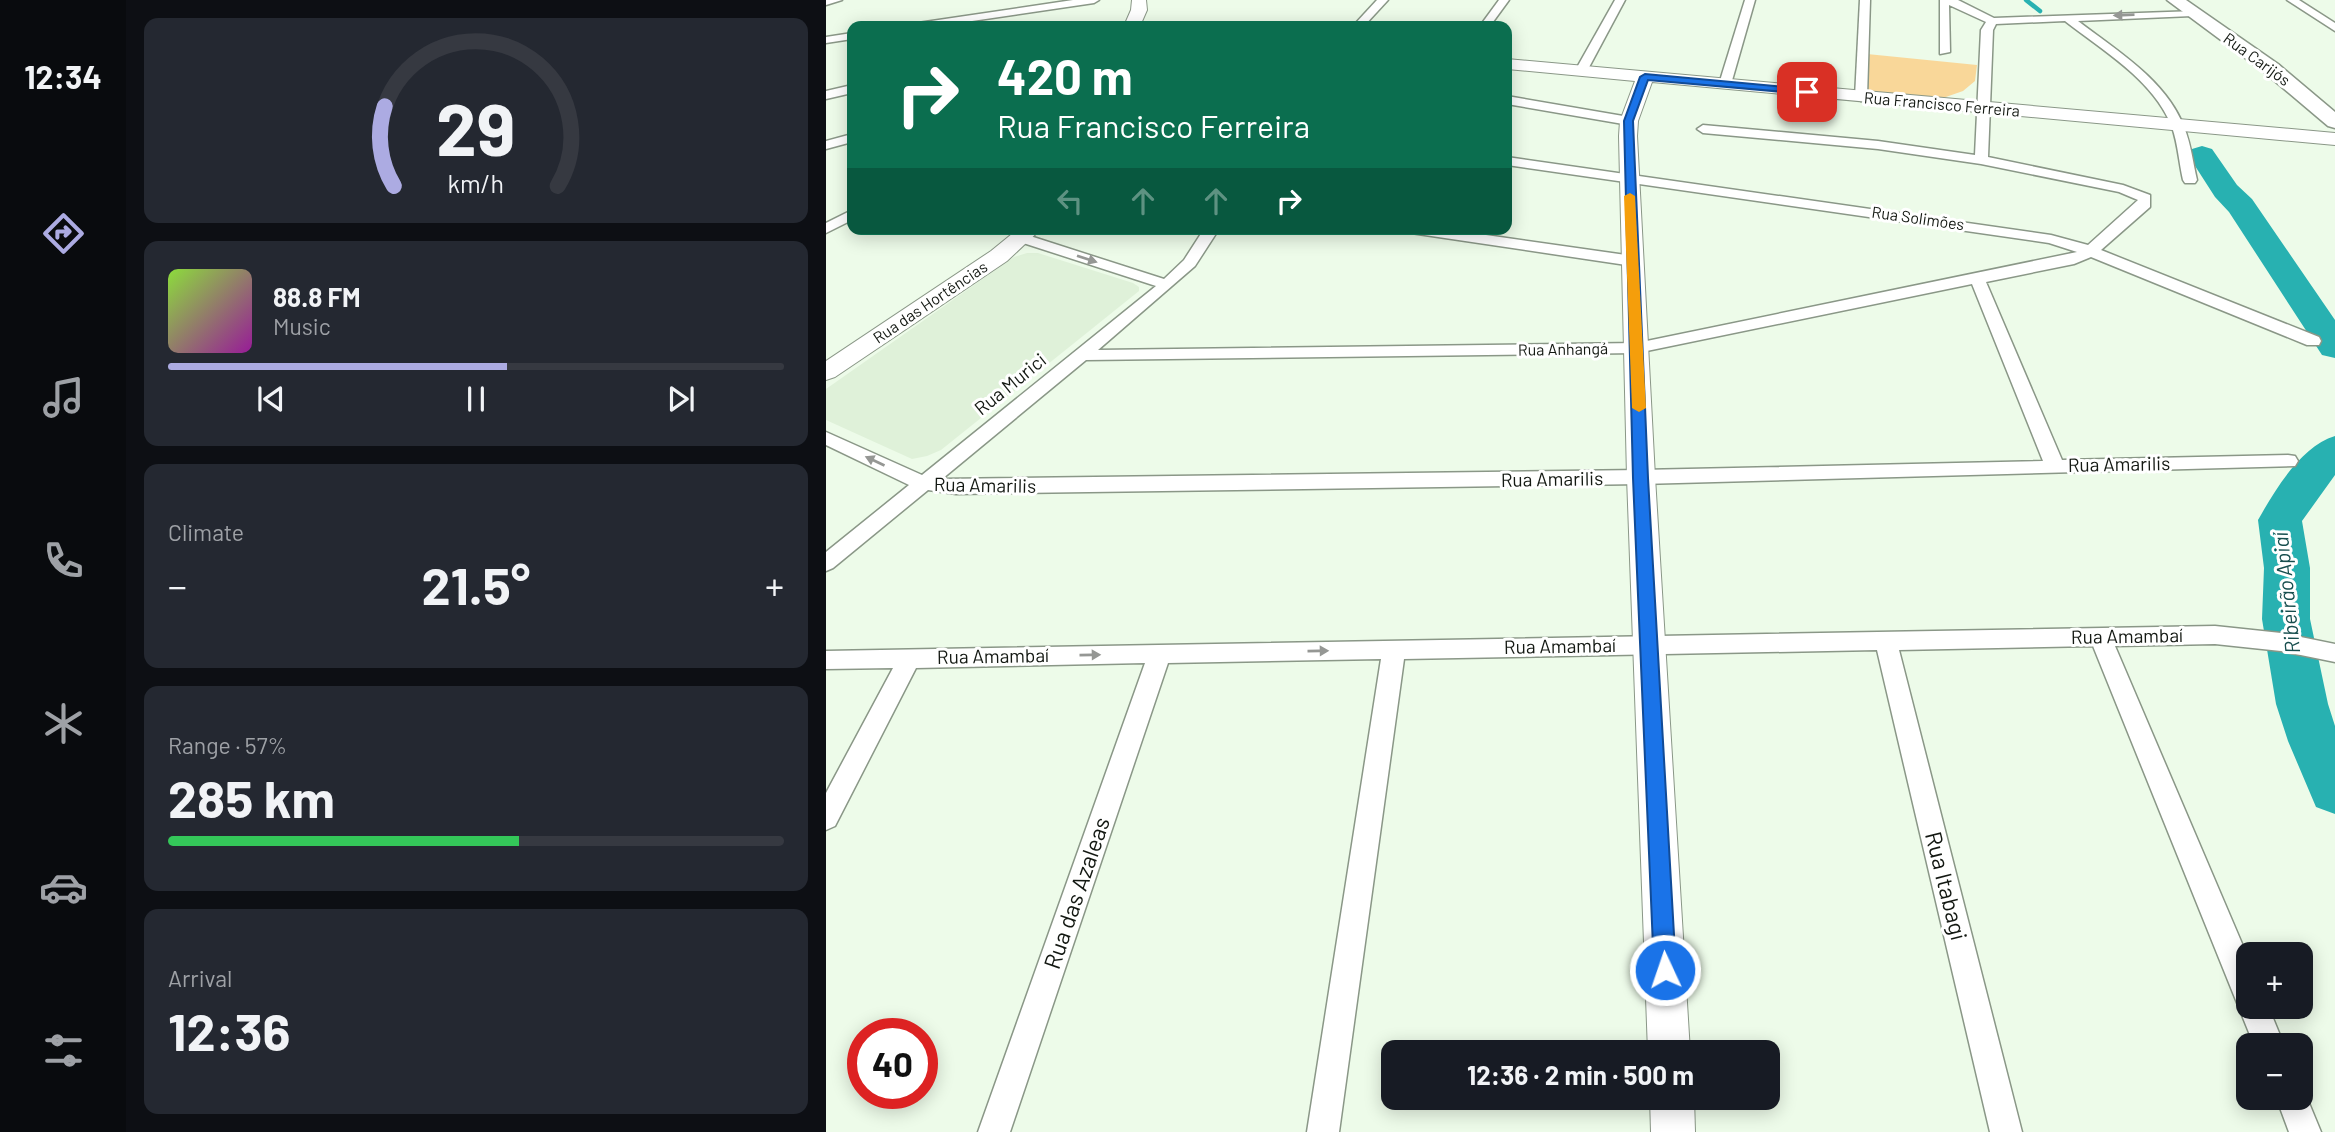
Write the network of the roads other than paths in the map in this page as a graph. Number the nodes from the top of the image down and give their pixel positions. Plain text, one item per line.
1 (837, 0) edge
2 (1094, 0) edge
3 (1139, 0) edge
4 (1383, 0) edge
5 (1504, 0) edge
6 (1620, 0) edge
7 (1750, 0) edge
8 (1864, 0) edge
9 (2175, 0) edge
10 (826, 2) edge
11 (2297, 3) edge
12 (2192, 13) junction
13 (2335, 13) edge
14 (2066, 17) junction
15 (952, 21) edge
16 (1134, 21) edge
17 (1363, 21) edge
18 (1489, 21) edge
19 (1992, 21) junction
20 (2335, 28) edge
21 (847, 37) edge
22 (826, 40) edge
23 (1944, 52) dead end
24 (1512, 64) edge
25 (1581, 71) junction
26 (1645, 77) junction
27 (1725, 84) junction
28 (847, 90) edge
29 (826, 95) edge
30 (1861, 97) junction
31 (1512, 101) edge
32 (1983, 107) junction
33 (2334, 119) edge
34 (1629, 121) junction
35 (2177, 125) junction
36 (1703, 129) dead end
37 (847, 139) edge
38 (2335, 139) edge
39 (826, 145) edge
40 (1981, 160) junction
41 (1512, 162) edge
42 (1629, 178) junction
43 (2190, 180) dead end
44 (847, 217) edge
45 (826, 229) edge
46 (1025, 235) edge
47 (1029, 235) edge
48 (1208, 235) edge
49 (1453, 235) edge
50 (2091, 251) junction
51 (1633, 261) junction
52 (1979, 281) junction
53 (1167, 285) junction
54 (2313, 341) dead end
55 (1637, 348) junction
56 (1079, 355) junction
57 (826, 372) edge
58 (826, 438) edge
59 (2288, 461) dead end
60 (2055, 466) junction
61 (1641, 478) junction
62 (923, 483) junction
63 (826, 564) edge
64 (2100, 637) junction
65 (1886, 640) junction
66 (1649, 645) junction
67 (1394, 649) junction
68 (2335, 653) edge
69 (1160, 654) junction
70 (910, 658) junction
71 (826, 660) edge
72 (826, 818) edge
73 (2236, 964) edge
74 (1668, 1040) edge
75 (1672, 1110) edge
76 (2296, 1110) edge
77 (993, 1132) edge
78 (1323, 1132) edge
79 (1673, 1132) edge
80 (2006, 1132) edge
81 (2305, 1132) edge

1 - 10 street
2 - 15 street
3 - 16 street
4 - 17 street
5 - 18 street
6 - 25 street
7 - 27 street
8 - 30 street
9 - 12 main road, Rua Carijós
11 - 13 street
11 - 20 street
12 -> 14 street
12 - 33 main road, Rua Carijós
14 - 19 street
14 - 35 street
19 - 23 street
19 - 32 street
21 - 22 street
24 - 25 street, Rua Francisco Ferreira
25 - 26 street, Rua Francisco Ferreira
26 - 27 street, Rua Francisco Ferreira
26 - 34 street
27 - 30 street, Rua Francisco Ferreira
28 - 29 street
30 - 32 street, Rua Francisco Ferreira
31 - 34 street
32 - 35 street, Rua Francisco Ferreira
32 - 40 street
34 - 42 street
35 - 38 street, Rua Francisco Ferreira
35 - 43 street
36 - 40 street
37 - 39 street
40 - 50 street, Rua Anhangá
41 - 42 street, Rua Solimões
42 - 50 street, Rua Solimões
42 - 51 street
44 - 45 street
46 - 57 street, Rua das Hortências
47 -> 53 street
48 - 53 street, Rua Murici
49 - 51 street
50 - 52 street, Rua Anhangá
50 - 54 street, Rua Solimões
51 - 55 street
52 - 55 street, Rua Anhangá
52 - 60 street
53 - 56 street, Rua Murici
55 - 56 street, Rua Anhangá
55 - 61 street
56 - 62 street, Rua Murici
62 -> 58 street, Rua Amarilis
59 - 60 street, Rua Amarilis
60 - 61 street, Rua Amarilis
61 - 62 street, Rua Amarilis
61 - 66 street
62 - 63 street, Rua Murici
64 - 65 street, Rua Amambaí
64 - 68 street, Rua Amambaí
64 - 73 street
65 - 66 street, Rua Amambaí
65 - 80 street, Rua Itabagi
66 - 67 street, Rua Amambaí
66 - 74 street
69 -> 67 street, Rua Amambaí
67 - 78 street
70 -> 69 street, Rua Amambaí
69 - 77 street, Rua das Azaleas
70 - 71 street, Rua Amambaí
70 - 72 street
75 - 79 street
76 - 81 street

